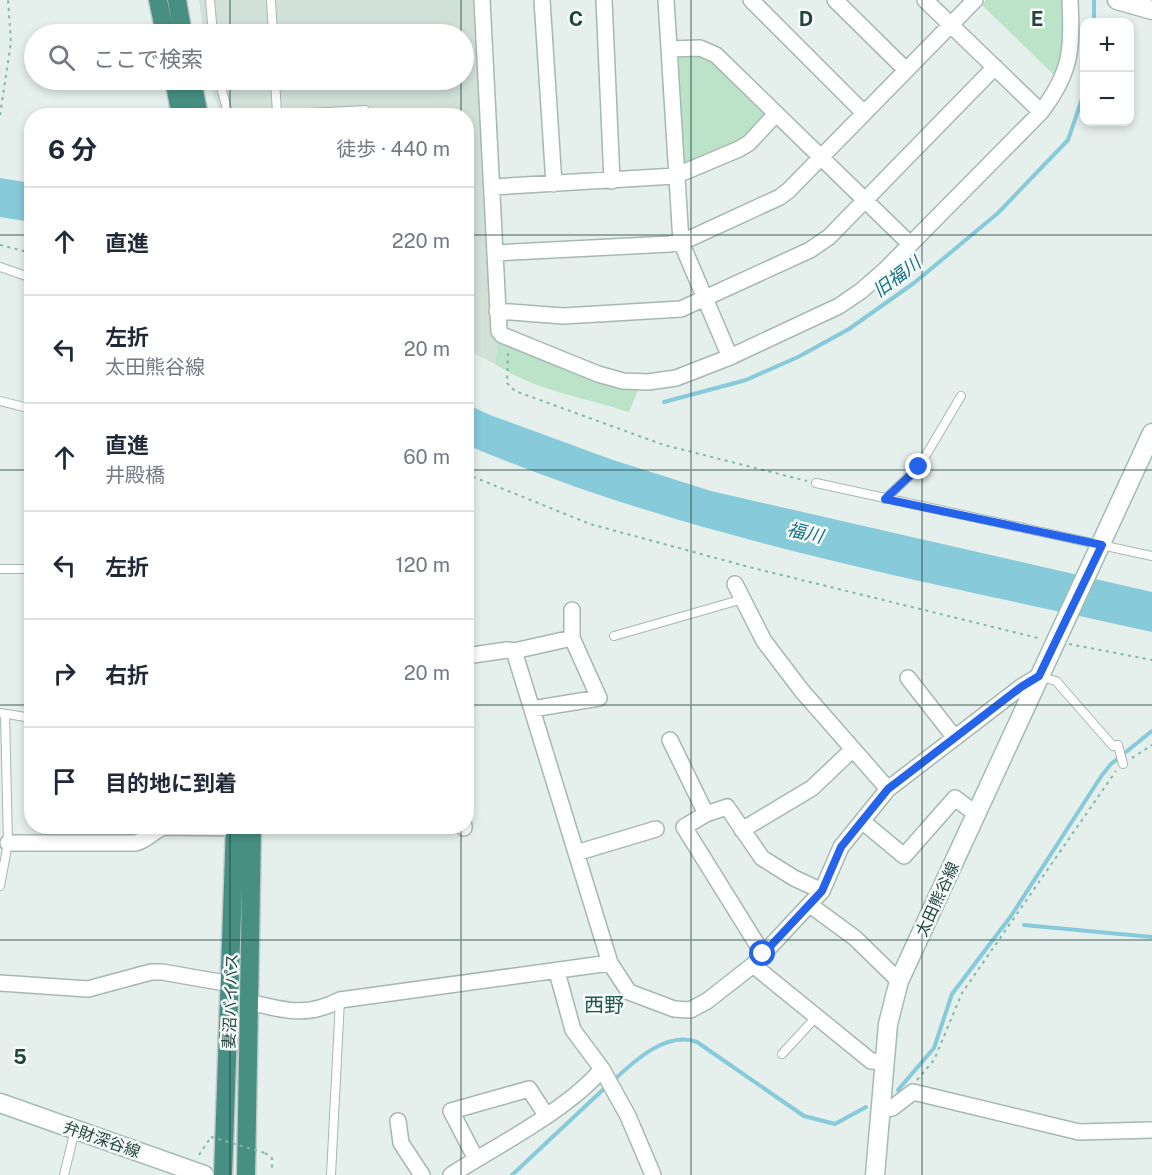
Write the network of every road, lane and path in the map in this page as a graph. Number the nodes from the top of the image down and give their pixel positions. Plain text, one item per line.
1 (8, 0) edge
2 (158, 0) edge
3 (177, 0) edge
4 (210, 0) edge
5 (271, 0) edge
6 (482, 0) edge
7 (542, 0) edge
8 (604, 0) edge
9 (666, 0) edge
10 (751, 0) edge
11 (835, 0) edge
12 (925, 0) edge
13 (975, 0) edge
14 (1070, 0) edge
15 (1117, 0) edge
16 (1152, 10) edge
17 (163, 24) edge
18 (181, 24) edge
19 (212, 24) edge
20 (272, 24) edge
21 (951, 25) junction
22 (669, 49) junction
23 (994, 67) junction
24 (906, 70) junction
25 (176, 90) edge
26 (194, 90) edge
27 (222, 90) edge
28 (276, 90) edge
29 (180, 108) edge
30 (197, 108) edge
31 (227, 108) edge
32 (277, 108) edge
33 (1041, 112) junction
34 (864, 113) junction
35 (0, 115) edge
36 (775, 115) junction
37 (820, 158) junction
38 (675, 176) junction
39 (612, 181) junction
40 (554, 184) junction
41 (492, 187) junction
42 (865, 201) junction
43 (681, 242) junction
44 (910, 244) junction
45 (0, 245) edge
46 (24, 251) edge
47 (495, 253) junction
48 (0, 267) edge
49 (24, 275) edge
50 (704, 300) junction
51 (497, 311) junction
52 (509, 345) dead end
53 (730, 357) junction
54 (961, 396) dead end
55 (0, 401) edge
56 (24, 408) edge
57 (1152, 433) edge
58 (474, 477) edge
59 (816, 483) joint
60 (885, 499) junction
61 (1101, 546) junction
62 (1152, 556) edge
63 (0, 569) edge
64 (24, 569) edge
65 (735, 584) dead end
66 (744, 599) junction
67 (572, 610) dead end
68 (614, 636) dead end
69 (573, 638) junction
70 (1053, 640) junction
71 (514, 651) junction
72 (474, 655) edge
73 (1152, 660) edge
74 (1039, 676) junction
75 (908, 678) dead end
76 (532, 709) junction
77 (3, 713) edge
78 (24, 717) edge
79 (955, 738) junction
80 (670, 741) dead end
81 (1152, 745) edge
82 (853, 750) junction
83 (1123, 764) junction
84 (888, 789) junction
85 (705, 814) junction
86 (976, 814) junction
87 (3, 820) edge
88 (862, 821) junction
89 (656, 829) dead end
90 (742, 830) junction
91 (151, 834) edge
92 (241, 834) edge
93 (8, 843) junction
94 (576, 853) junction
95 (243, 854) junction
96 (0, 886) edge
97 (822, 891) junction
98 (810, 905) junction
99 (758, 959) junction
100 (610, 963) junction
101 (557, 972) junction
102 (900, 981) junction
103 (0, 982) edge
104 (231, 984) junction
105 (340, 1000) junction
106 (249, 1002) junction
107 (817, 1016) junction
108 (782, 1054) dead end
109 (884, 1062) junction
110 (602, 1069) junction
111 (913, 1092) junction
112 (0, 1104) edge
113 (880, 1110) junction
114 (546, 1114) junction
115 (398, 1121) dead end
116 (75, 1130) junction
117 (1152, 1130) edge
118 (199, 1155) dead end
119 (476, 1159) junction
120 (272, 1172) dead end
121 (64, 1175) edge
122 (204, 1175) edge
123 (223, 1175) edge
124 (246, 1175) edge
125 (331, 1175) edge
126 (422, 1175) edge
127 (451, 1175) edge
128 (652, 1175) edge
129 (875, 1175) edge

1 - 35 path
2 - 17 highway
3 - 18 highway
4 - 19 lane
5 - 20 lane
6 - 41 street
7 - 40 street
8 - 39 street
9 - 22 street
10 - 34 street
11 - 24 street
12 - 21 street
13 - 21 street
14 - 33 street
15 - 16 main road
21 - 23 street
21 - 24 street
22 - 36 street
22 - 38 street
23 - 33 street
23 - 42 street
24 - 34 street
25 - 29 highway
26 - 30 highway
27 - 31 lane
28 - 32 lane
33 - 44 street
34 - 37 street
36 - 37 street
36 - 38 street
37 - 42 street
37 - 43 street
38 - 39 street
38 - 43 street
39 - 40 street
40 - 41 street
41 - 47 street
42 - 44 street
42 - 50 street
43 - 47 street
43 - 50 street
44 - 53 street
45 - 46 path
47 - 51 street
48 - 49 lane
50 - 51 street
50 - 53 street
51 - 53 street
52 - 59 path
54 - 60 lane
55 - 56 lane
57 - 61 main road
58 - 70 path
59 - 60 lane
60 - 61 lane
61 - 62 lane
61 - 70 main road, 太田熊谷線
63 - 64 lane
65 - 66 street
66 - 68 lane
66 - 82 street
67 - 69 street
69 - 71 street
69 - 76 street
70 - 73 path
70 - 74 main road, 太田熊谷線
71 - 72 street
71 - 76 street
74 - 79 street
74 - 83 lane
74 - 86 main road, 太田熊谷線
75 - 79 street
76 - 94 street
77 - 78 lane
77 - 87 lane
79 - 84 street
80 - 85 street
81 - 83 path
82 - 84 street
82 - 90 street
83 - 111 path
84 - 88 street
85 - 90 street
85 - 99 street
86 - 88 street
86 - 102 main road, 太田熊谷線
87 - 93 lane
88 - 97 street
89 - 94 street
90 - 97 street
91 - 93 street
92 - 95 highway, 妻沼バイパス
93 - 96 lane
94 - 100 street
95 - 104 highway, 妻沼バイパス
95 - 106 highway, 妻沼バイパス
97 - 98 street
98 - 99 street
98 - 102 street
99 - 100 street
99 - 107 street
100 - 101 street
101 - 105 street
101 - 110 street
102 - 109 main road, 太田熊谷線
103 - 104 street
104 - 123 highway, 妻沼バイパス
105 - 106 street
105 - 125 lane
106 - 124 highway, 妻沼バイパス
107 - 108 lane
107 - 109 street
109 - 113 main road, 太田熊谷線
110 - 114 street
110 - 128 street
111 - 113 street
111 - 117 street
112 - 116 main road, 弁財深谷線
113 - 129 main road, 太田熊谷線
114 - 119 street
114 - 119 street
115 - 126 street
116 - 121 lane
116 - 122 main road, 弁財深谷線
118 - 120 path, bridge
119 - 127 street

